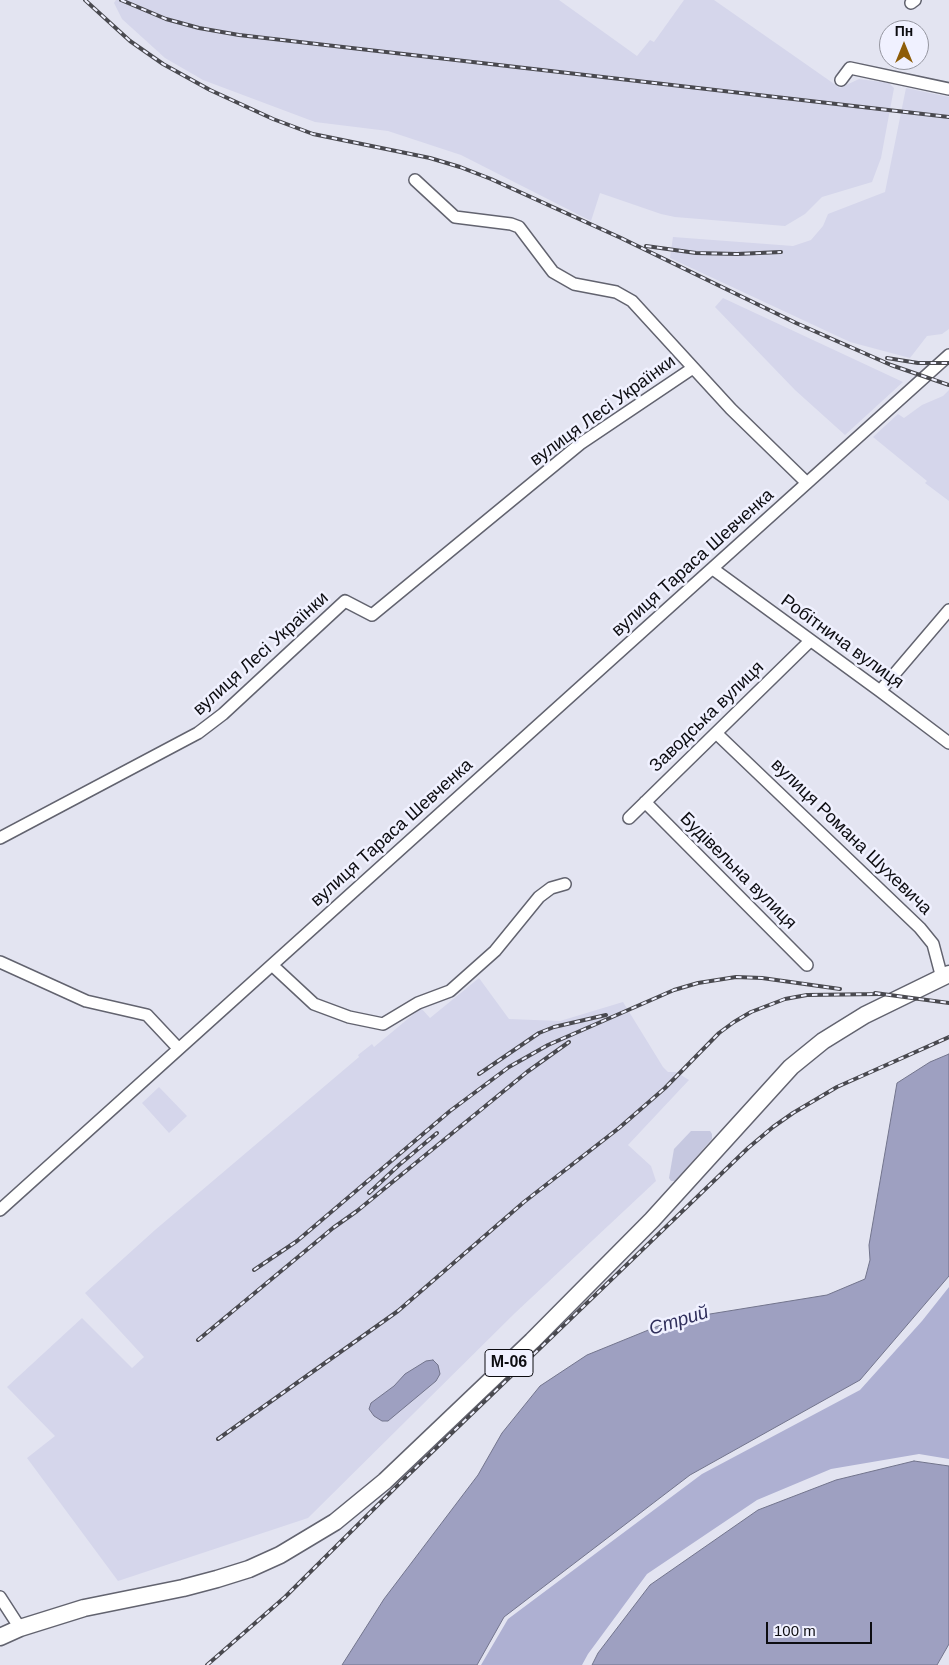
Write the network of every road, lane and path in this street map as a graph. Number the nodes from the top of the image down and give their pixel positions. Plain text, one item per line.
1 (841, 80) dead end
2 (949, 89) edge
3 (416, 180) dead end
4 (949, 355) edge
5 (693, 368) junction
6 (808, 483) junction
7 (713, 569) junction
8 (949, 610) edge
9 (810, 641) junction
10 (880, 691) junction
11 (716, 733) junction
12 (949, 744) edge
13 (645, 802) junction
14 (628, 818) dead end
15 (0, 838) edge
16 (565, 884) dead end
17 (0, 962) edge
18 (272, 965) junction
19 (806, 965) dead end
20 (945, 969) edge
21 (178, 1048) junction
22 (0, 1210) edge
23 (0, 1596) edge
24 (20, 1628) junction
25 (0, 1637) edge

1 - 2 street
3 - 5 street
4 - 6 street, вулиця Тараса Шевченка
5 - 6 street
5 - 15 street, вулиця Лесі Українки
6 - 7 street, вулиця Тараса Шевченка
7 - 9 street, Робітнича вулиця
7 - 18 street, вулиця Тараса Шевченка
8 - 10 street
9 - 10 street, Робітнича вулиця
9 - 11 street, Заводська вулиця
10 - 12 street, Робітнича вулиця
11 - 13 street, Заводська вулиця
11 - 20 street, вулиця Романа Шухевича
13 - 14 street, Заводська вулиця
13 - 19 street, Будівельна вулиця
16 - 18 street
17 - 21 street
18 - 21 street, вулиця Тараса Шевченка
20 - 24 highway, М-06
21 - 22 street, вулиця Тараса Шевченка
23 - 24 street
24 - 25 highway, М-06

